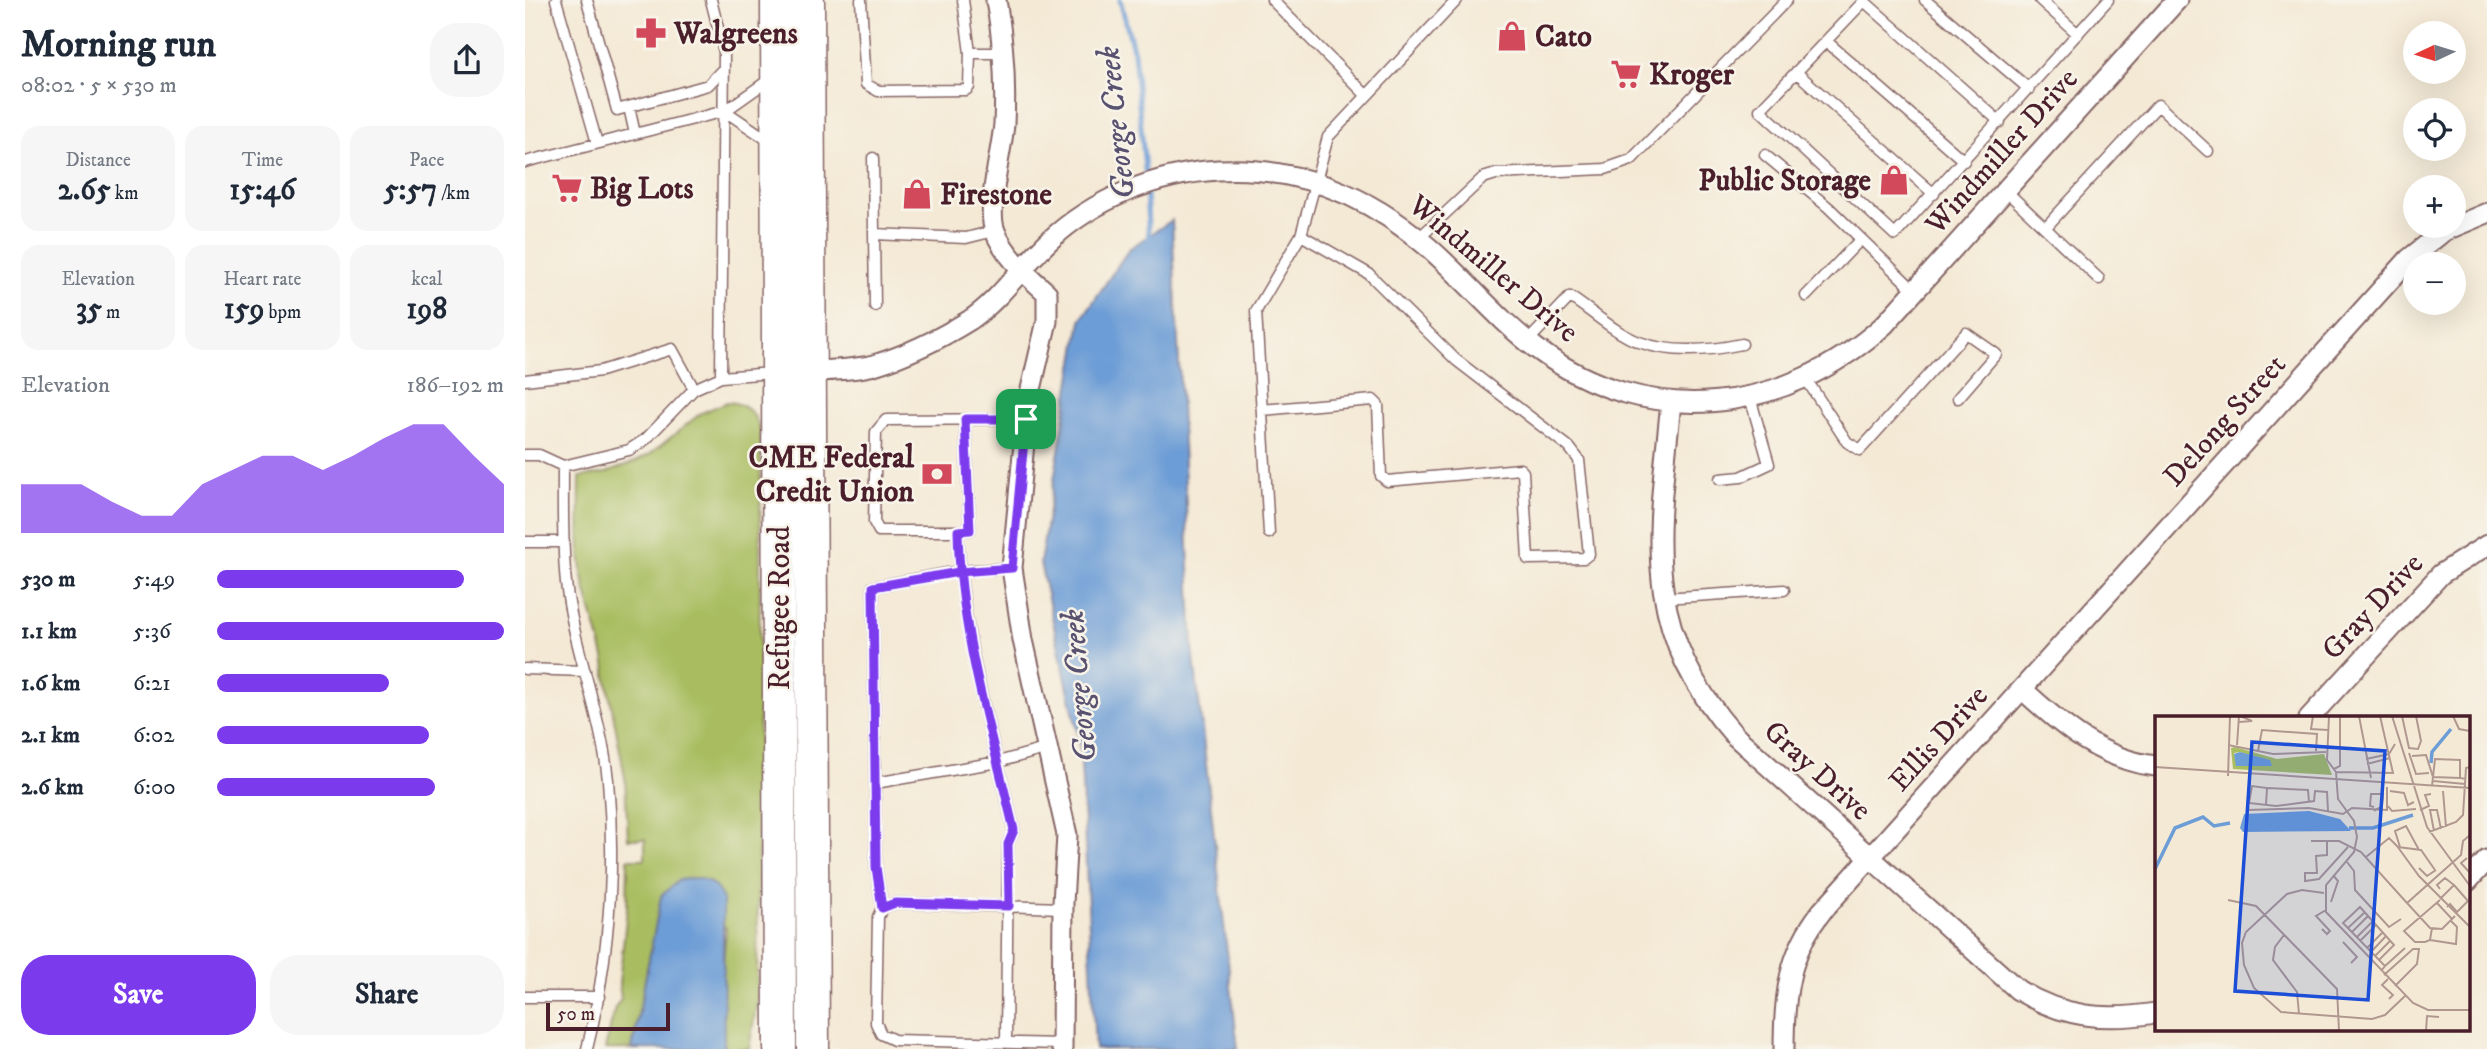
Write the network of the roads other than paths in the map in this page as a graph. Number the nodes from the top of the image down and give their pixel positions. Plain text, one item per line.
1 (556, 0) edge
2 (587, 0) edge
3 (711, 0) edge
4 (777, 0) edge
5 (789, 0) edge
6 (808, 0) edge
7 (861, 0) edge
8 (963, 0) edge
9 (996, 0) edge
10 (1272, 0) edge
11 (1457, 0) edge
12 (1787, 0) edge
13 (1925, 0) edge
14 (2040, 0) edge
15 (2177, 0) edge
16 (1865, 1) edge
17 (2106, 1) edge
18 (2078, 34) junction
19 (1826, 41) junction
20 (970, 53) junction
21 (1001, 53) junction
22 (724, 68) junction
23 (1796, 72) junction
24 (778, 74) junction
25 (808, 89) junction
26 (2029, 89) junction
27 (1365, 94) junction
28 (629, 107) junction
29 (725, 111) junction
30 (2000, 122) junction
31 (635, 134) junction
32 (597, 144) junction
33 (779, 146) junction
34 (2209, 151) dead end
35 (1765, 155) dead end
36 (873, 158) dead end
37 (525, 162) edge
38 (1964, 162) junction
39 (1317, 182) junction
40 (2005, 190) junction
41 (1934, 194) junction
42 (2487, 213) edge
43 (2046, 227) junction
44 (994, 230) junction
45 (874, 234) junction
46 (1301, 235) junction
47 (1417, 239) junction
48 (1861, 239) junction
49 (1021, 270) junction
50 (2099, 279) dead end
51 (1915, 291) junction
52 (1806, 296) dead end
53 (875, 306) dead end
54 (1528, 341) junction
55 (1742, 344) dead end
56 (795, 372) junction
57 (721, 377) junction
58 (1806, 379) junction
59 (525, 380) edge
60 (694, 388) junction
61 (1750, 397) junction
62 (1958, 398) dead end
63 (1671, 401) junction
64 (1262, 410) junction
65 (965, 419) junction
66 (1026, 419) junction
67 (525, 455) edge
68 (562, 466) junction
69 (1720, 479) dead end
70 (958, 531) junction
71 (1269, 533) dead end
72 (525, 542) edge
73 (564, 542) junction
74 (2487, 545) edge
75 (1012, 568) junction
76 (959, 572) junction
77 (1784, 590) dead end
78 (1663, 598) junction
79 (525, 669) edge
80 (585, 671) junction
81 (2022, 689) junction
82 (2311, 716) edge
83 (1049, 748) junction
84 (998, 762) junction
85 (2155, 766) edge
86 (875, 783) junction
87 (1870, 858) junction
88 (2487, 860) edge
89 (2469, 880) edge
90 (1009, 906) junction
91 (882, 908) junction
92 (1063, 908) junction
93 (525, 997) edge
94 (599, 997) junction
95 (2155, 1013) edge
96 (1006, 1041) junction
97 (1062, 1046) edge
98 (587, 1049) edge
99 (780, 1049) edge
100 (813, 1049) edge
101 (1783, 1049) edge

1 - 32 lane
2 - 28 lane
3 - 22 lane
4 - 24 main road, Refugee Road
5 - 25 main road, Refugee Road
6 - 25 main road, Refugee Road
7 - 20 lane
8 - 20 lane
9 - 21 street
10 - 27 lane
11 - 27 lane
12 - 47 lane
13 - 26 lane
14 - 18 lane
15 - 40 street, Windmiller Drive
16 - 19 lane
16 - 30 lane
17 - 18 lane
18 - 26 lane
19 - 23 lane
19 - 38 lane
20 - 21 lane
21 - 44 street
22 - 28 lane
22 - 29 lane
23 - 41 lane
23 - 41 lane
24 - 29 lane
24 - 33 main road, Refugee Road
25 - 56 main road, Refugee Road
26 - 30 lane
27 - 39 lane
28 - 31 lane
29 - 31 lane
29 - 33 lane
29 - 57 lane
30 - 38 lane
31 - 32 lane
32 - 37 lane
33 - 56 main road, Refugee Road
34 - 43 lane
35 - 48 lane
36 - 45 lane
38 - 41 lane
39 - 46 lane
39 - 47 street, Windmiller Drive
39 - 49 street, Windmiller Drive
40 - 43 lane
40 - 51 street, Windmiller Drive
42 - 81 street, Delong Street
43 - 50 lane
44 - 45 lane
44 - 49 street
45 - 53 lane
46 - 64 lane
46 - 64 lane
47 - 54 street, Windmiller Drive
48 - 51 lane
48 - 52 lane
49 - 56 street, Windmiller Drive
49 - 66 street
51 - 58 street, Windmiller Drive
54 - 55 lane
54 - 63 street, Windmiller Drive
56 - 57 lane
56 - 99 main road, Refugee Road
56 - 100 main road, Refugee Road
57 - 60 lane
58 - 61 street, Windmiller Drive
58 - 62 lane
59 - 60 lane
60 - 68 lane
61 - 63 street, Windmiller Drive
61 - 69 lane
63 - 78 street, Gray Drive
64 - 71 lane
65 - 66 lane
65 - 70 lane
65 - 70 lane
66 - 75 street
67 - 68 lane
68 - 73 lane
70 - 76 lane
72 - 73 lane
73 - 80 lane
74 - 82 street, Gray Drive
75 - 76 lane
75 - 83 street
76 - 84 lane
76 - 86 lane
77 - 78 lane
78 - 87 street, Gray Drive
79 - 80 lane
80 - 94 lane
81 - 85 street
81 - 87 street, Ellis Drive
83 - 84 lane
83 - 92 street
84 - 86 lane
84 - 90 lane
86 - 91 lane
87 - 95 street, Gray Drive
87 - 101 street
88 - 89 street
90 - 91 lane
90 - 92 lane
90 - 96 lane
91 - 96 lane
92 - 97 street
93 - 94 lane
94 - 98 lane
96 - 97 lane

